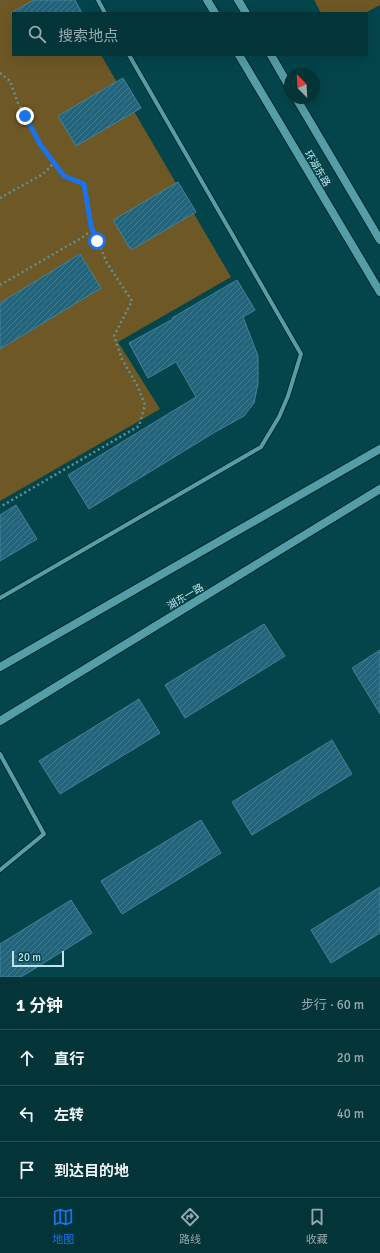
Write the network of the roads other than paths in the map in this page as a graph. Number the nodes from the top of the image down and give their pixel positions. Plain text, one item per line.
1 (98, 0) edge
2 (207, 0) edge
3 (238, 0) edge
4 (104, 12) edge
5 (213, 12) edge
6 (245, 12) edge
7 (130, 56) edge
8 (241, 56) edge
9 (272, 56) edge
10 (284, 78) edge
11 (300, 104) edge
12 (380, 240) edge
13 (380, 292) edge
14 (380, 449) edge
15 (380, 489) edge
16 (0, 598) edge
17 (0, 667) edge
18 (0, 721) edge
19 (0, 754) edge
20 (0, 870) edge

1 - 4 street
2 - 5 main road
3 - 6 main road
7 - 16 street
8 - 13 main road, 环湖东路
9 - 10 main road
11 - 12 main road, 环湖东路
14 - 17 main road
15 - 18 main road, 湖东一路
19 - 20 street

